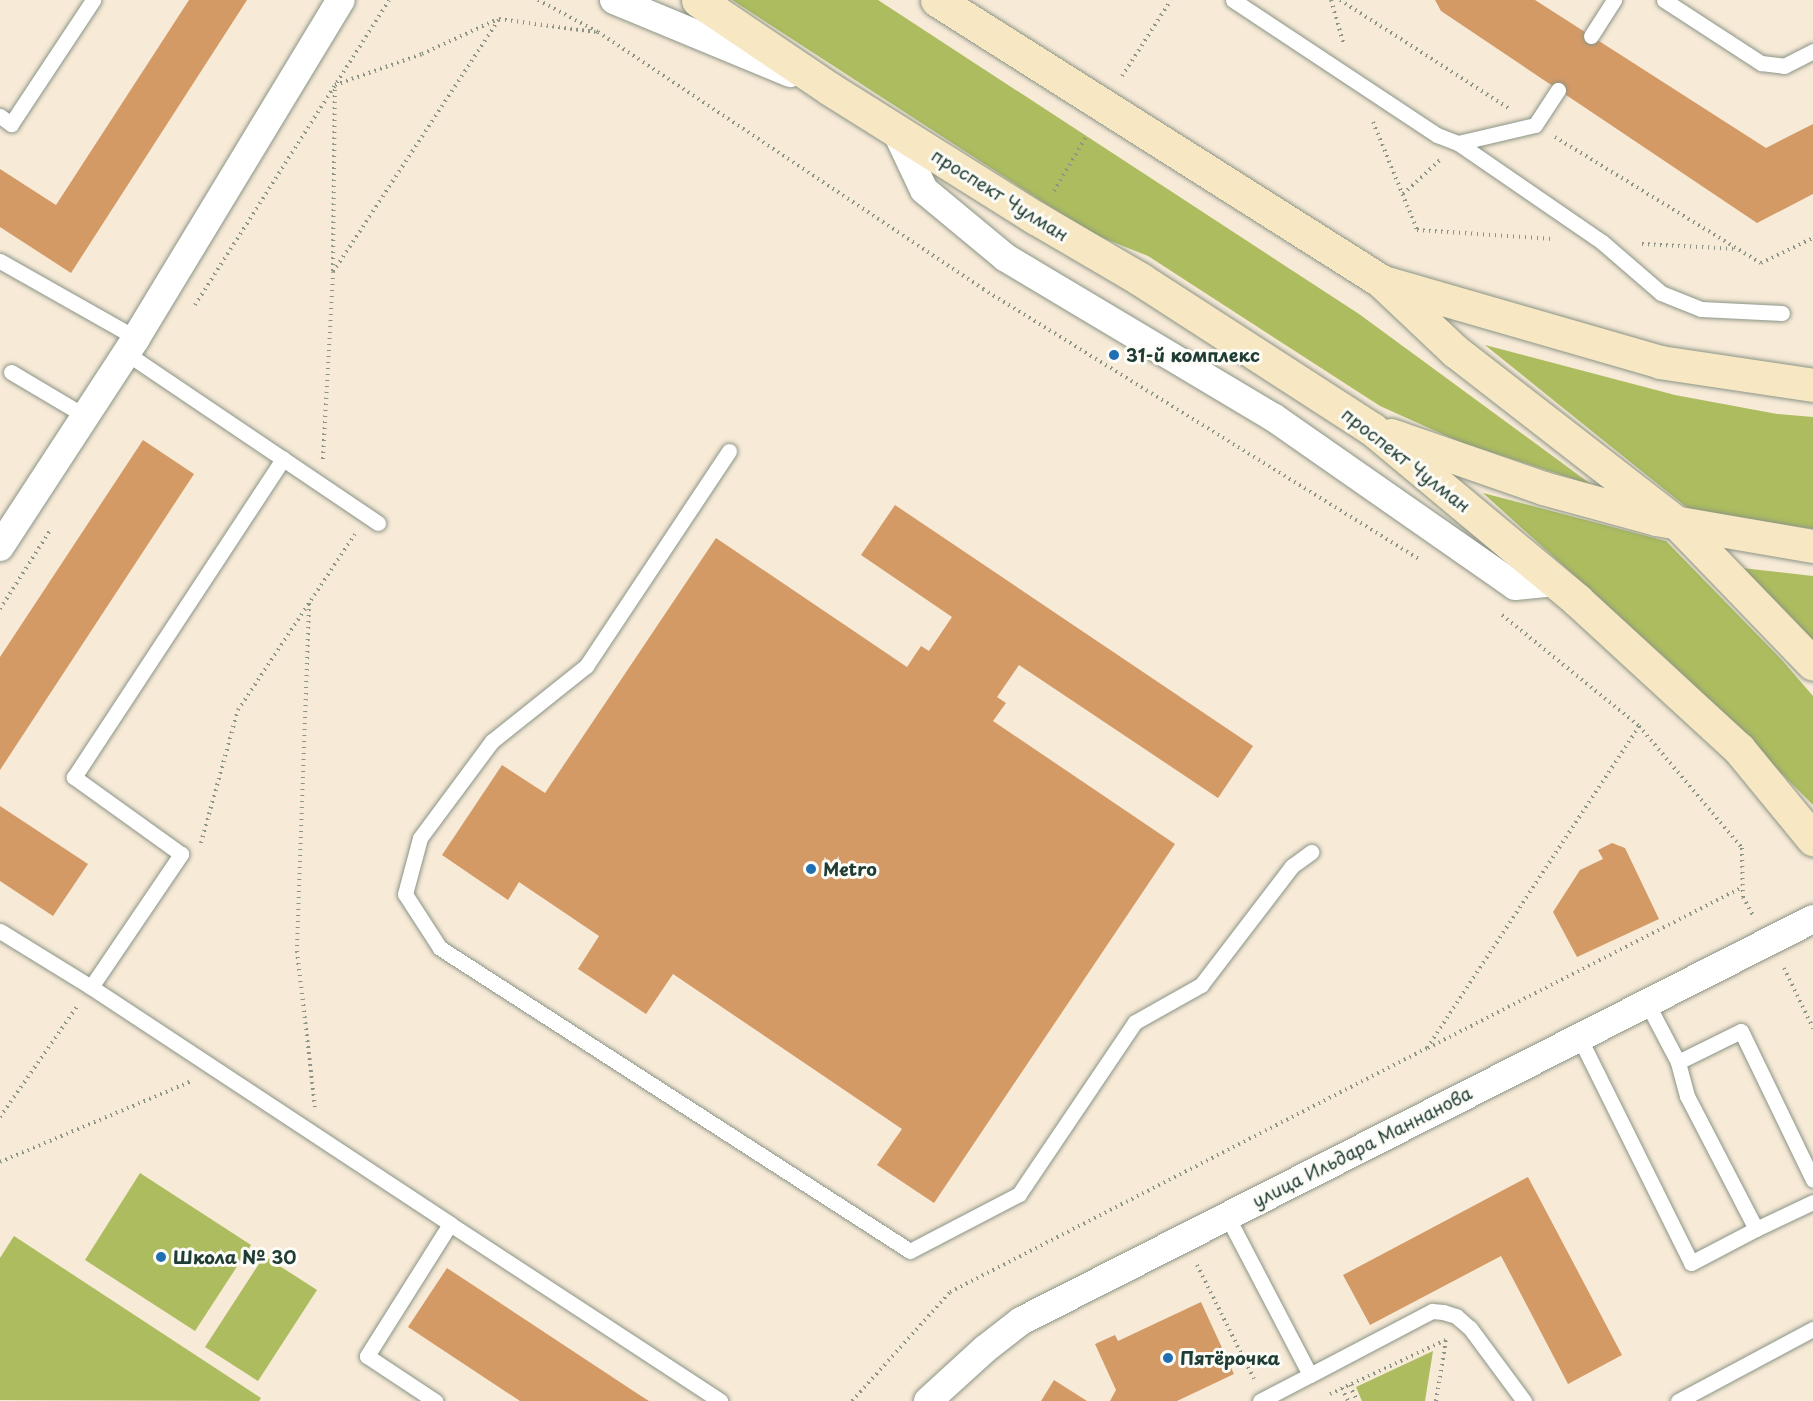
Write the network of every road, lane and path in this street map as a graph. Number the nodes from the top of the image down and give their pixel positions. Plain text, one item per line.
1 (93, 0) edge
2 (341, 0) edge
3 (538, 0) edge
4 (615, 0) edge
5 (698, 0) edge
6 (937, 0) edge
7 (1171, 0) edge
8 (1233, 0) edge
9 (1340, 0) edge
10 (1614, 0) edge
11 (1664, 0) edge
12 (499, 18) junction
13 (598, 32) junction
14 (1591, 36) dead end
15 (1813, 51) edge
16 (1122, 76) dead end
17 (830, 89) junction
18 (1558, 90) dead end
19 (0, 116) edge
20 (1535, 125) junction
21 (896, 130) junction
22 (1087, 135) dead end
23 (1458, 143) junction
24 (1403, 194) dead end
25 (1052, 195) dead end
26 (1813, 237) edge
27 (0, 261) edge
28 (333, 272) junction
29 (1381, 281) junction
30 (1782, 313) dead end
31 (131, 345) junction
32 (11, 372) dead end
33 (1813, 385) edge
34 (85, 417) junction
35 (1372, 429) junction
36 (729, 451) dead end
37 (283, 459) junction
38 (322, 485) junction
39 (373, 520) joint
40 (1678, 524) junction
41 (1813, 546) edge
42 (0, 547) edge
43 (1425, 563) dead end
44 (1556, 582) junction
45 (309, 603) junction
46 (1500, 613) dead end
47 (1813, 664) edge
48 (1639, 726) junction
49 (1813, 839) edge
50 (1311, 852) dead end
51 (181, 854) junction
52 (1743, 887) junction
53 (1813, 919) edge
54 (0, 931) edge
55 (1768, 941) junction
56 (90, 987) junction
57 (1647, 1003) junction
58 (1813, 1028) edge
59 (1579, 1037) junction
60 (1427, 1048) junction
61 (1678, 1062) junction
62 (217, 1070) junction
63 (0, 1117) edge
64 (317, 1117) dead end
65 (0, 1162) edge
66 (1813, 1180) edge
67 (1813, 1202) edge
68 (1227, 1216) junction
69 (450, 1224) junction
70 (1756, 1229) junction
71 (1194, 1259) dead end
72 (1450, 1313) junction
73 (1470, 1328) junction
74 (1813, 1329) edge
75 (1446, 1340) junction
76 (1310, 1376) junction
77 (1255, 1385) dead end
78 (1350, 1385) junction
79 (1342, 1389) junction
80 (1324, 1397) dead end
81 (932, 1399) edge
82 (435, 1401) edge
83 (720, 1401) edge
84 (852, 1401) edge
85 (1260, 1401) edge
86 (1348, 1401) edge
87 (1357, 1401) edge
88 (1436, 1401) edge
89 (1524, 1401) edge
90 (1678, 1401) edge

1 - 19 lane
2 - 31 street
3 - 13 path
4 - 17 street
5 - 17 main road, проспект Чулман
6 - 29 main road
7 - 16 path
8 - 23 lane
9 - 20 path
10 - 14 lane
11 - 15 lane
12 - 13 path
12 - 28 path
12 - 28 path
13 - 43 path
17 - 21 main road, проспект Чулман
18 - 20 lane
20 - 23 lane
20 - 26 path
21 - 35 main road, проспект Чулман
21 - 44 street
22 - 25 path
23 - 24 path
23 - 30 lane
27 - 31 lane
28 - 38 path
29 - 33 main road
29 - 40 main road
31 - 34 street
31 - 37 lane
32 - 34 lane
34 - 42 street
35 - 40 main road
35 - 44 main road, проспект Чулман
36 - 50 lane
37 - 38 lane
37 - 51 lane
38 - 39 lane
39 - 45 path
40 - 41 main road
40 - 47 main road
44 - 49 main road, проспект Чулман
45 - 51 path
45 - 64 path
46 - 48 path
48 - 52 path
48 - 60 path
51 - 56 lane
52 - 55 path
52 - 60 path
53 - 55 street, улица Ильдара Маннанова
54 - 56 lane
55 - 57 street, улица Ильдара Маннанова
55 - 58 path
56 - 62 lane
56 - 63 path
57 - 59 street, улица Ильдара Маннанова
57 - 61 lane
59 - 68 street, улица Ильдара Маннанова
59 - 70 lane
60 - 84 path
61 - 66 lane
61 - 70 lane
62 - 65 path
62 - 69 lane
67 - 70 lane
68 - 76 lane
68 - 81 street, улица Ильдара Маннанова
69 - 82 lane
69 - 83 lane
71 - 77 path
72 - 73 lane
72 - 75 path
72 - 76 lane
73 - 75 path
73 - 89 lane
74 - 90 lane
75 - 78 path
75 - 88 path
76 - 85 lane
78 - 79 path
78 - 87 path
79 - 80 path
79 - 86 path

